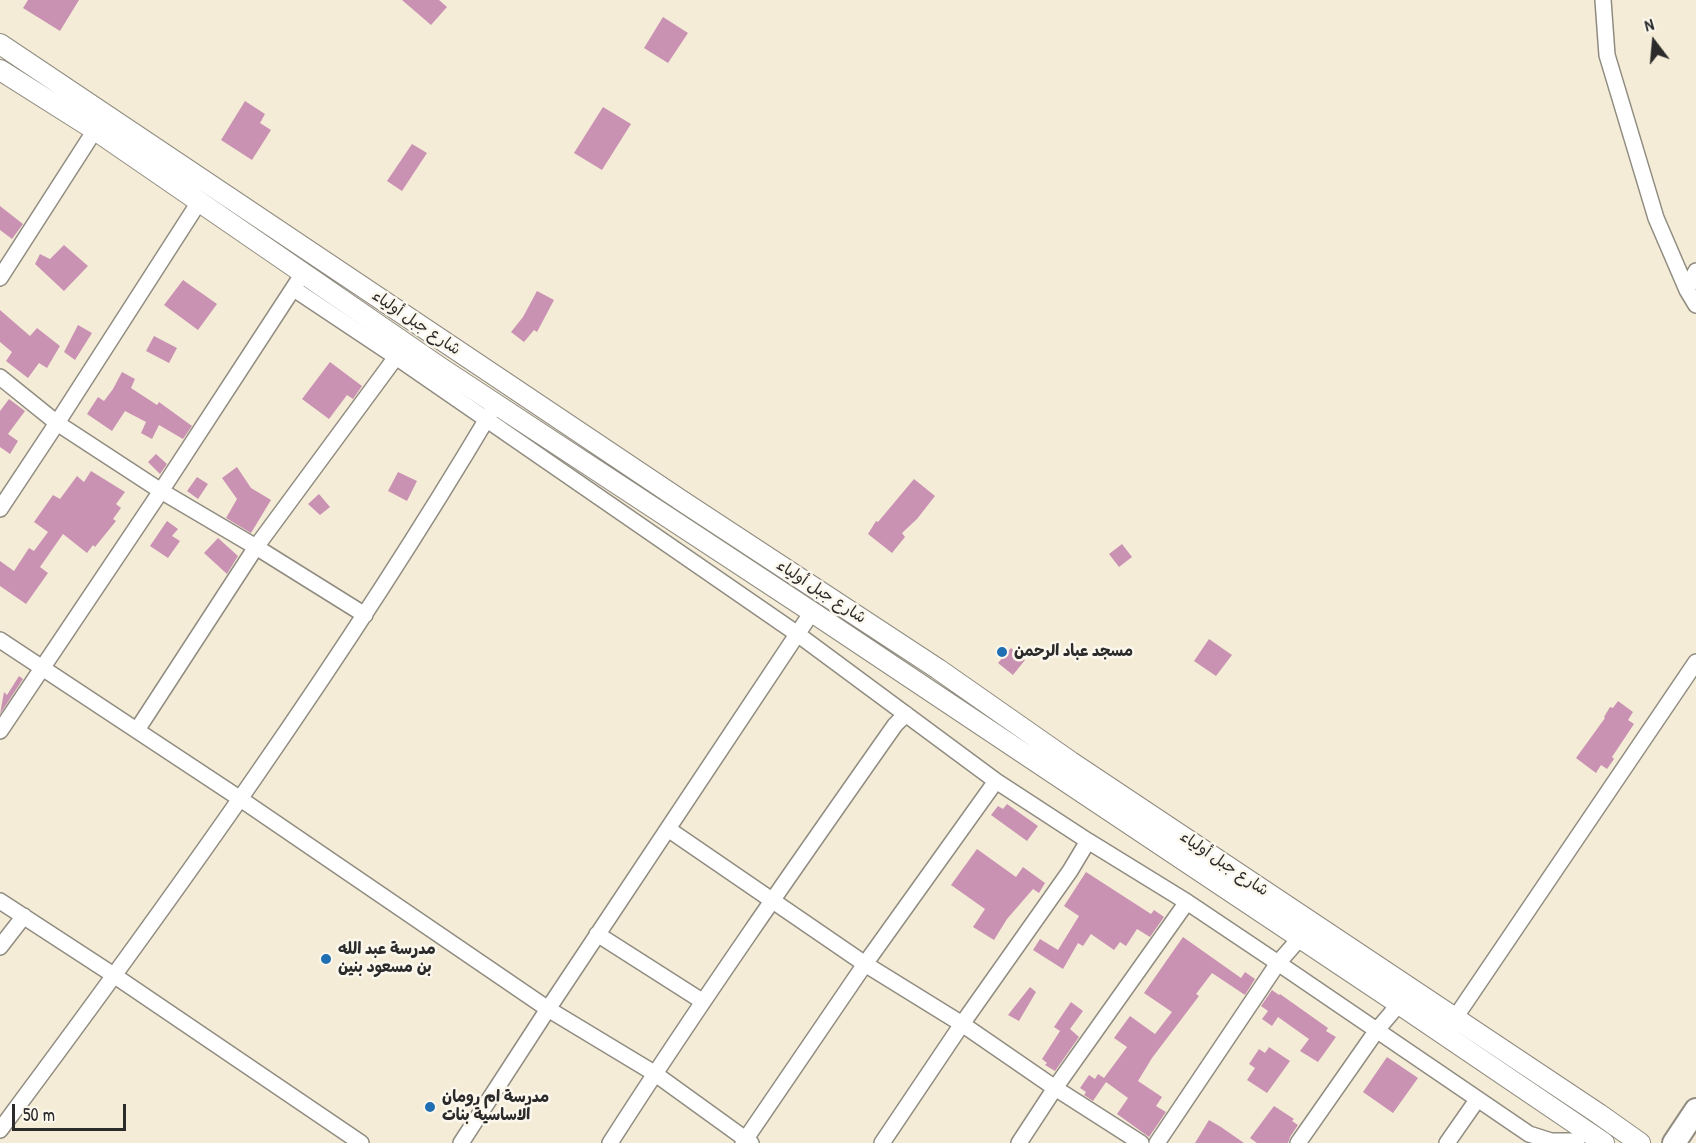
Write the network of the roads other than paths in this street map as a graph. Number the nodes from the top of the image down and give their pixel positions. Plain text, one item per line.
1 (1603, 0) edge
2 (0, 44) edge
3 (0, 71) edge
4 (95, 130) junction
5 (199, 202) junction
6 (1696, 271) edge
7 (0, 278) edge
8 (299, 281) junction
9 (1687, 290) junction
10 (1696, 305) edge
11 (396, 357) junction
12 (0, 377) edge
13 (491, 412) junction
14 (57, 423) junction
15 (161, 491) junction
16 (0, 509) edge
17 (256, 547) junction
18 (812, 612) junction
19 (365, 615) junction
20 (796, 633) junction
21 (0, 640) edge
22 (1696, 662) edge
23 (43, 668) junction
24 (906, 714) junction
25 (137, 730) junction
26 (0, 731) edge
27 (996, 781) junction
28 (239, 798) junction
29 (669, 829) junction
30 (1088, 842) junction
31 (773, 899) junction
32 (0, 901) edge
33 (1187, 902) junction
34 (24, 916) junction
35 (597, 934) junction
36 (1300, 938) junction
37 (0, 947) edge
38 (1278, 963) junction
39 (866, 964) junction
40 (115, 976) junction
41 (702, 1001) junction
42 (1399, 1004) junction
43 (548, 1009) junction
44 (1455, 1018) junction
45 (962, 1024) junction
46 (1377, 1030) junction
47 (654, 1073) junction
48 (1055, 1088) junction
49 (1477, 1100) junction
50 (1696, 1110) edge
51 (0, 1130) edge
52 (1580, 1138) edge
53 (746, 1142) edge
54 (361, 1143) edge
55 (461, 1143) edge
56 (610, 1143) edge
57 (882, 1143) edge
58 (1019, 1143) edge
59 (1141, 1143) edge
60 (1157, 1143) edge
61 (1298, 1143) edge
62 (1447, 1143) edge
63 (1604, 1143) edge
64 (1640, 1143) edge
65 (1674, 1143) edge

1 - 9 street
2 - 44 main road, شارع جبل أولياء
3 - 4 main road, شارع جبل أولياء
4 - 5 main road, شارع جبل أولياء
4 - 7 street
5 - 8 main road, شارع جبل أولياء
5 - 14 street
6 - 9 street
8 - 11 street
8 - 13 main road, شارع جبل أولياء
8 - 15 street
9 - 10 street
11 - 13 street
11 - 17 street
12 - 14 street
13 - 18 main road, شارع جبل أولياء
13 - 19 street
13 - 20 street
14 - 15 street
14 - 16 street
15 - 17 street
15 - 23 street
17 - 19 street
17 - 25 street
18 - 20 street
18 - 36 main road, شارع جبل أولياء
19 - 28 street
20 - 24 street
20 - 29 street
21 - 23 street
22 - 44 street
23 - 25 street
23 - 26 street
24 - 27 street
24 - 31 street
25 - 28 street
27 - 30 street
27 - 39 street
28 - 40 street
28 - 43 street
29 - 31 street
29 - 35 street
30 - 33 street
30 - 45 street
31 - 39 street
31 - 41 street
32 - 34 street
33 - 38 street
33 - 48 street
34 - 37 street
34 - 40 street
35 - 41 street
35 - 43 street
36 - 38 street
36 - 42 main road, شارع جبل أولياء
38 - 46 street
38 - 60 street
39 - 45 street
39 - 53 street
40 - 51 street
40 - 54 street
41 - 47 street
42 - 46 street
42 - 52 main road, شارع جبل أولياء
43 - 47 street
43 - 55 street
44 - 64 main road, شارع جبل أولياء
45 - 48 street
45 - 57 street
46 - 49 street
46 - 61 street
47 - 53 street
47 - 56 street
48 - 58 street
48 - 59 street
49 - 52 street
49 - 62 street
50 - 65 highway
52 - 63 main road, شارع جبل أولياء

